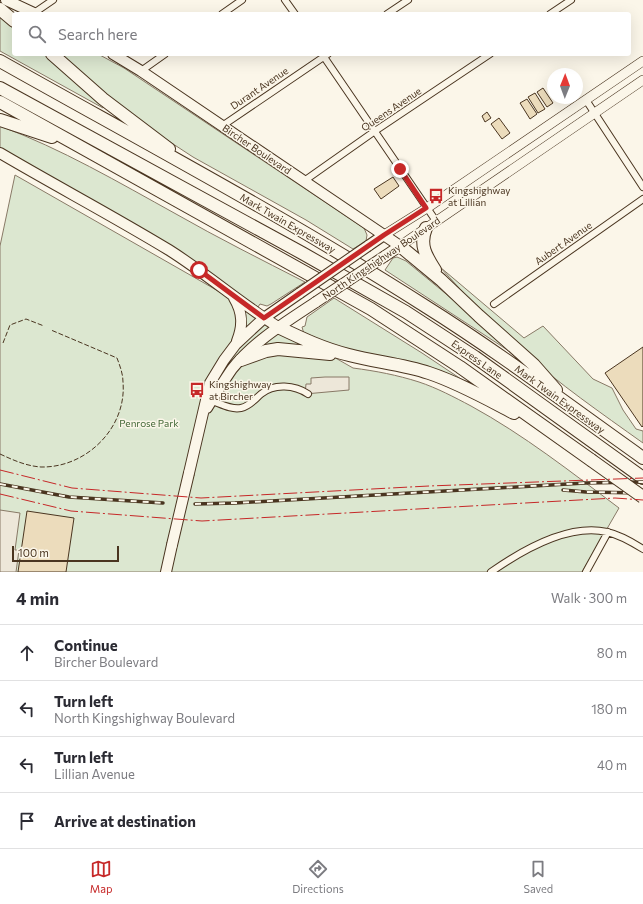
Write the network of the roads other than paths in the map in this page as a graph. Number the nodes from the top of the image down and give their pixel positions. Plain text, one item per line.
1 (6, 0) edge
2 (53, 0) edge
3 (242, 0) edge
4 (285, 0) edge
5 (408, 0) edge
6 (571, 0) edge
7 (0, 10) edge
8 (31, 12) edge
9 (38, 12) edge
10 (225, 12) edge
11 (294, 12) edge
12 (390, 12) edge
13 (553, 12) edge
14 (12, 19) edge
15 (54, 56) edge
16 (116, 56) edge
17 (162, 56) edge
18 (323, 56) edge
19 (325, 56) edge
20 (487, 56) edge
21 (0, 61) edge
22 (643, 61) edge
23 (141, 71) junction
24 (643, 80) edge
25 (0, 88) edge
26 (586, 100) junction
27 (0, 102) edge
28 (594, 113) junction
29 (0, 120) edge
30 (222, 126) junction
31 (375, 132) junction
32 (75, 144) junction
33 (0, 153) edge
34 (193, 169) junction
35 (304, 181) junction
36 (643, 187) edge
37 (643, 199) edge
38 (426, 208) junction
39 (431, 225) junction
40 (384, 235) junction
41 (400, 246) junction
42 (441, 280) junction
43 (232, 294) junction
44 (494, 304) dead end
45 (264, 318) junction
46 (278, 327) junction
47 (236, 344) junction
48 (350, 356) junction
49 (241, 360) junction
50 (308, 394) dead end
51 (212, 401) junction
52 (573, 409) junction
53 (201, 418) junction
54 (547, 429) junction
55 (643, 458) edge
56 (643, 478) edge
57 (643, 498) edge
58 (608, 532) junction
59 (643, 549) edge
60 (166, 572) edge
61 (491, 572) edge
62 (586, 572) edge

1 - 8 main road
2 - 9 street
3 - 10 street
4 - 11 street
5 - 12 street
6 - 13 street
7 - 14 highway
15 - 34 highway
16 - 23 main road, Bircher Boulevard
17 - 23 street
18 - 30 street, Durant Avenue
19 - 31 street
20 - 31 street, Queens Avenue
21 - 34 highway, Mark Twain Expressway
22 - 26 main road, North Kingshighway Boulevard
23 - 30 main road, Bircher Boulevard
24 - 28 main road, North Kingshighway Boulevard
25 - 56 highway, Express Lane
26 - 28 street
26 - 38 main road, North Kingshighway Boulevard
27 - 32 highway
28 - 36 street
28 - 39 main road, North Kingshighway Boulevard
29 - 32 highway
30 - 35 main road, Bircher Boulevard
31 - 35 street, Queens Avenue
31 - 38 street
32 - 54 highway
33 - 43 main road
34 - 52 highway, Mark Twain Expressway
35 - 40 main road, Bircher Boulevard
37 - 44 street, Aubert Avenue
38 - 39 street
38 - 40 main road, North Kingshighway Boulevard
39 - 41 main road, North Kingshighway Boulevard
39 - 42 highway
40 - 41 main road, Bircher Boulevard
40 - 45 main road, North Kingshighway Boulevard, bridge
41 - 42 highway
41 - 46 main road, North Kingshighway Boulevard, bridge
42 - 52 highway
43 - 45 main road
43 - 47 main road
45 - 46 main road
45 - 47 main road, North Kingshighway Boulevard
46 - 48 highway
46 - 49 main road, North Kingshighway Boulevard
47 - 53 main road, North Kingshighway Boulevard
48 - 49 highway
48 - 54 highway
49 - 51 main road, North Kingshighway Boulevard
50 - 51 street
51 - 53 main road, North Kingshighway Boulevard
52 - 55 highway, Mark Twain Expressway
53 - 60 main road, North Kingshighway Boulevard, bridge
54 - 57 highway, bridge
58 - 59 street
58 - 61 street
58 - 62 street

